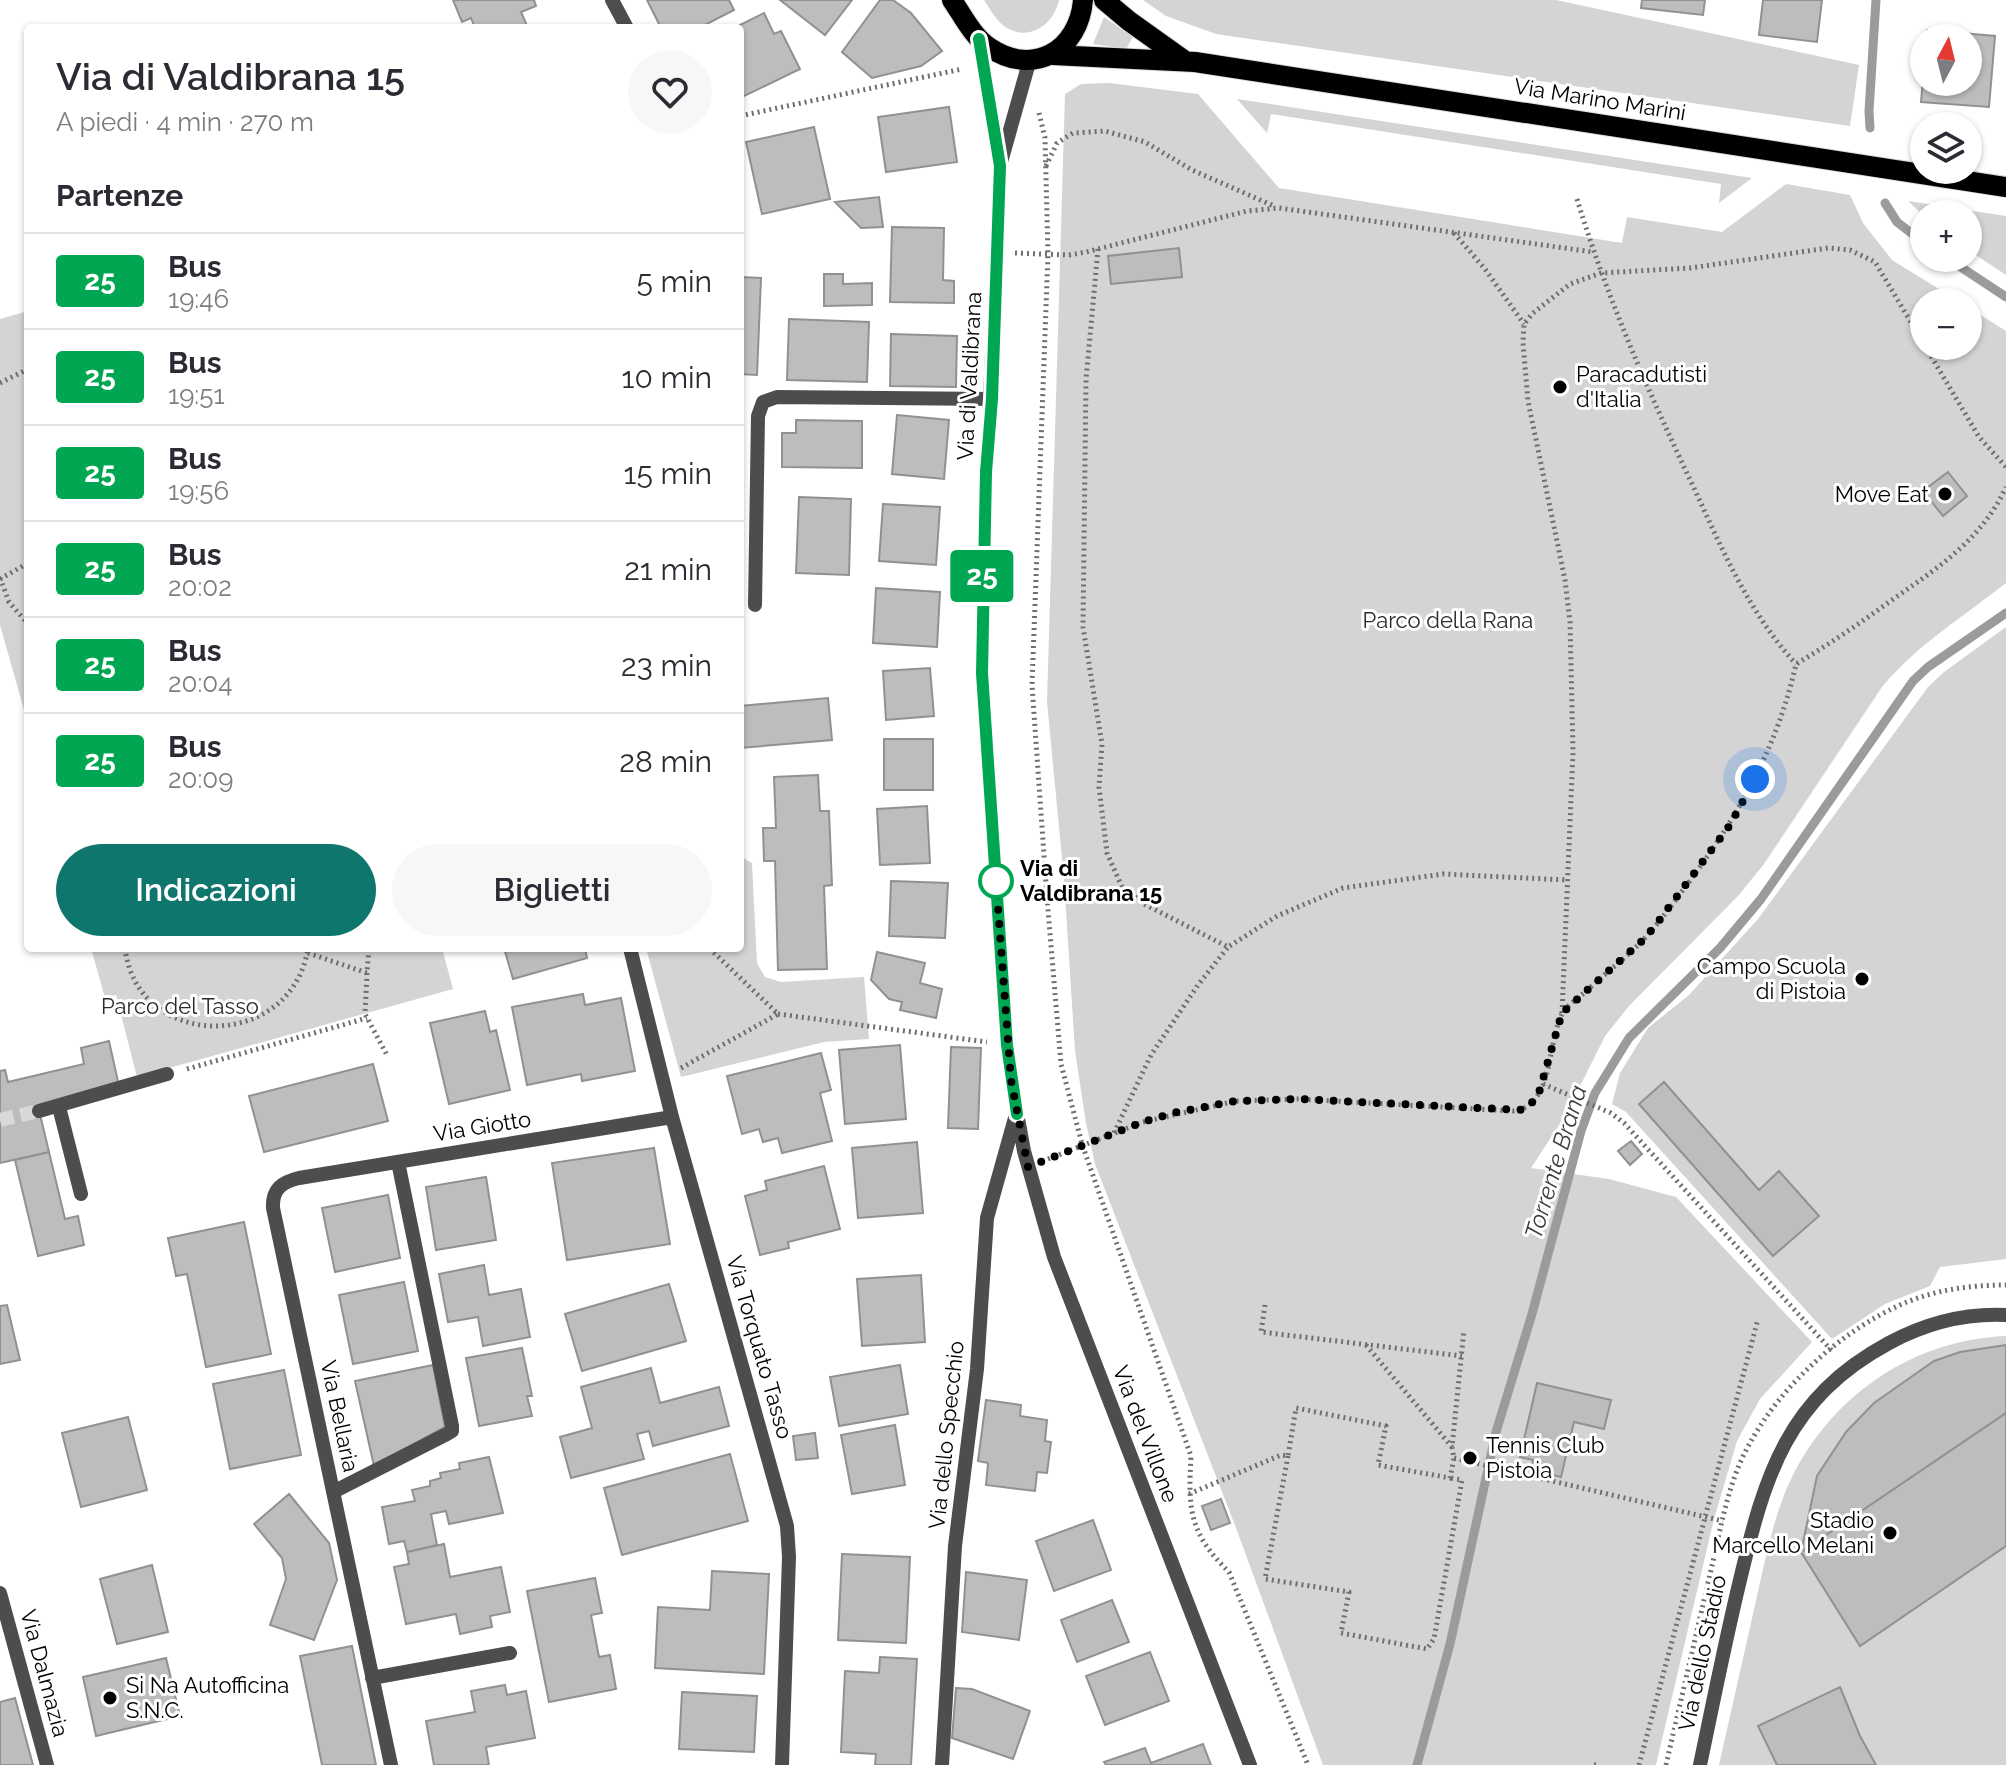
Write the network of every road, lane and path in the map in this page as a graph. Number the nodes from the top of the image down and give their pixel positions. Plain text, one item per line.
1 (612, 0) edge
2 (952, 0) edge
3 (1083, 0) edge
4 (1104, 0) edge
5 (625, 24) edge
6 (979, 39) junction
7 (1053, 55) junction
8 (1030, 59) junction
9 (1185, 61) junction
10 (967, 68) dead end
11 (1037, 107) dead end
12 (744, 115) edge
13 (1000, 166) junction
14 (1046, 168) junction
15 (2006, 187) edge
16 (1577, 199) dead end
17 (1279, 208) junction
18 (1453, 232) junction
19 (1098, 249) junction
20 (997, 252) junction
21 (1593, 252) junction
22 (1048, 254) junction
23 (1601, 273) junction
24 (1910, 320) edge
25 (1524, 324) junction
26 (1933, 360) edge
27 (24, 371) edge
28 (0, 383) edge
29 (992, 399) junction
30 (2006, 467) edge
31 (2006, 487) edge
32 (24, 565) edge
33 (0, 579) edge
34 (755, 605) dead end
35 (24, 619) edge
36 (1796, 664) junction
37 (1567, 880) junction
38 (1228, 947) junction
39 (126, 952) edge
40 (307, 952) edge
41 (313, 952) edge
42 (369, 952) edge
43 (631, 952) edge
44 (713, 952) edge
45 (367, 973) junction
46 (1562, 1013) junction
47 (778, 1014) junction
48 (367, 1018) junction
49 (971, 1040) dead end
50 (388, 1057) dead end
51 (679, 1069) dead end
52 (167, 1074) joint
53 (1543, 1084) junction
54 (59, 1107) junction
55 (39, 1111) tunnel mouth
56 (1017, 1114) junction
57 (672, 1117) junction
58 (1114, 1133) junction
59 (1082, 1144) junction
60 (398, 1162) junction
61 (1028, 1167) junction
62 (299, 1178) joint
63 (81, 1194) dead end
64 (1265, 1305) dead end
65 (2006, 1315) edge
66 (1758, 1319) dead end
67 (1464, 1330) dead end
68 (1366, 1345) junction
69 (1462, 1356) junction
70 (1848, 1367) junction
71 (1452, 1447) junction
72 (1288, 1456) junction
73 (1454, 1458) junction
74 (1450, 1478) junction
75 (333, 1492) junction
76 (1189, 1494) junction
77 (1704, 1517) junction
78 (0, 1593) edge
79 (510, 1653) dead end
80 (372, 1678) junction
81 (47, 1765) edge
82 (391, 1765) edge
83 (782, 1765) edge
84 (942, 1765) edge
85 (1250, 1765) edge
86 (1308, 1765) edge
87 (1639, 1765) edge
88 (1666, 1765) edge
89 (1700, 1765) edge

1 - 5 street
2 - 6 main road
3 - 7 main road
4 - 9 main road
6 - 8 main road
6 - 13 street, Via di Valdibrana
7 - 8 main road, Via Marino Marini
7 - 9 main road, Via Marino Marini
8 - 13 street, Via di Valdibrana
9 - 15 main road, Via Marino Marini
10 - 12 path
11 - 14 path
13 - 20 street, Via di Valdibrana
14 - 17 path
14 - 22 path
16 - 21 path
17 - 18 path
17 - 19 path
18 - 21 path
18 - 25 path
19 - 22 path
19 - 38 path
20 - 22 path
20 - 29 street, Via di Valdibrana
21 - 23 path
22 - 59 path
23 - 24 path
23 - 25 path
23 - 36 path
25 - 37 path
26 - 30 path
27 - 28 path
29 - 34 street
29 - 56 street, Via di Valdibrana
31 - 36 path
32 - 33 path
33 - 35 path
36 - 46 path
37 - 38 path
37 - 46 path
38 - 58 path
39 - 40 path
41 - 45 path
42 - 45 path
43 - 57 street, Via Torquato Tasso
44 - 47 path
45 - 48 path
46 - 53 path
47 - 49 path
47 - 51 path
48 - 50 path
48 - 52 path
52 - 54 street
53 - 58 path
53 - 70 path
54 - 55 street
54 - 63 street
56 - 61 street, Via del Villone
56 - 84 street, Via dello Specchio
57 - 60 street, Via Giotto
57 - 83 street, Via Torquato Tasso
58 - 59 path
59 - 61 path
59 - 76 path
60 - 62 street, Via Giotto
60 - 75 street
61 - 85 street, Via del Villone
62 - 75 street, Via Bellaria
64 - 68 path
65 - 70 street, Via dello Stadio
66 - 77 path
67 - 69 path
68 - 69 path
68 - 71 path
69 - 71 path
70 - 89 street, Via dello Stadio
71 - 73 path
72 - 74 path
72 - 74 path
72 - 76 path
73 - 74 path
73 - 77 path
75 - 80 street, Via Bellaria
76 - 86 path
77 - 87 path
77 - 88 path
78 - 81 street, Via Dalmazia
79 - 80 street
80 - 82 street, Via Bellaria

